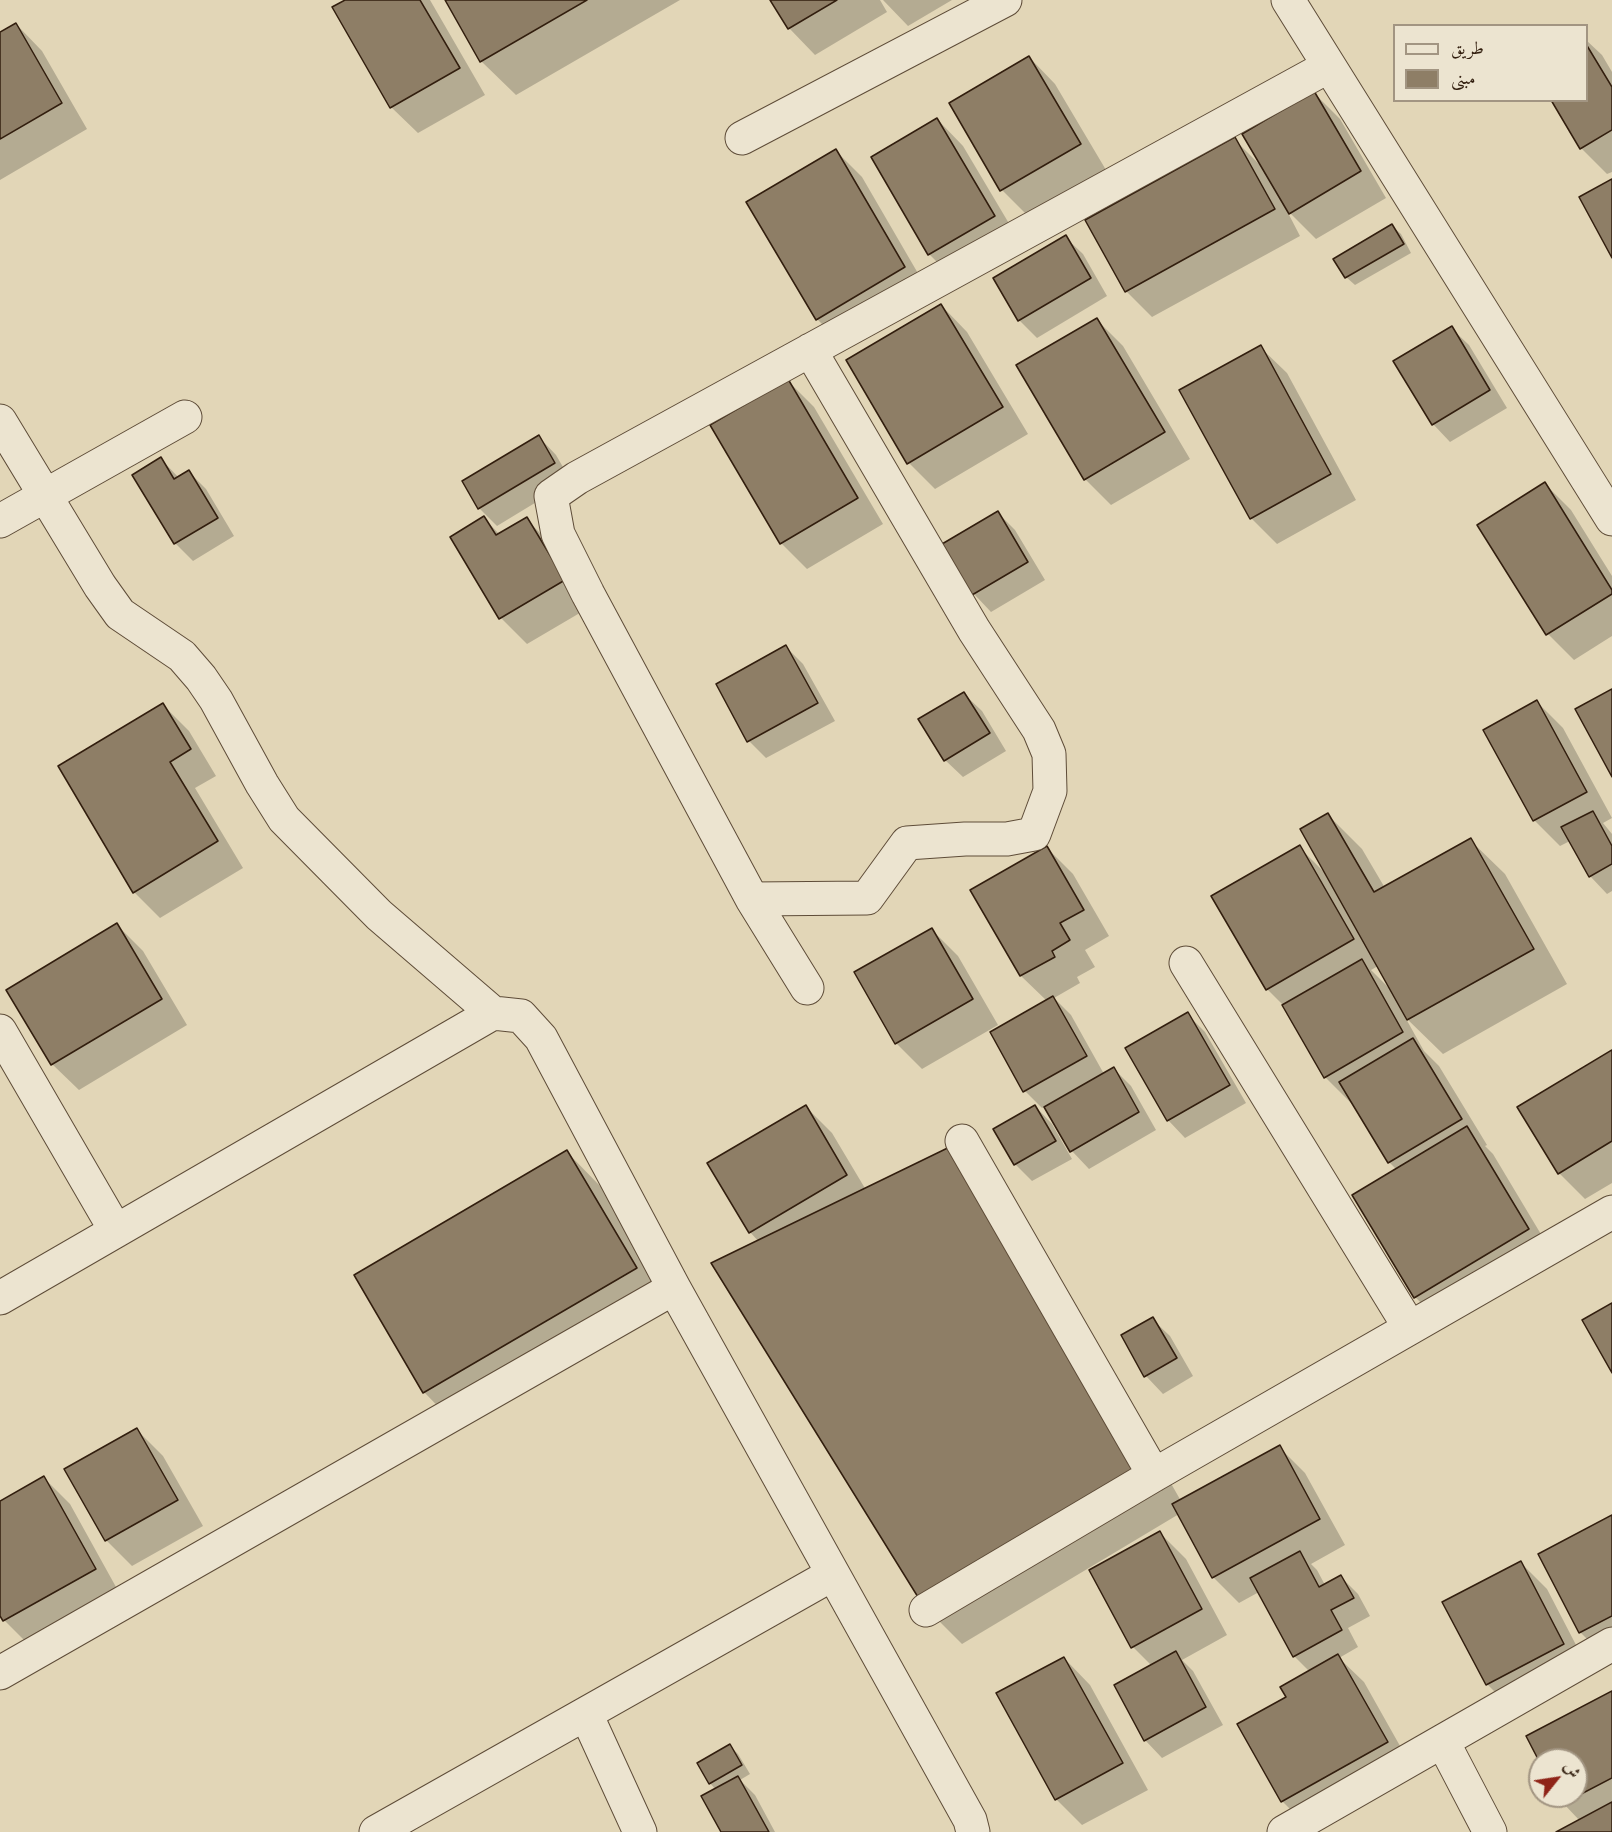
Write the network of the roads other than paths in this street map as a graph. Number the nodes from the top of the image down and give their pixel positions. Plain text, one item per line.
1 (1005, 0) edge
2 (1288, 0) edge
3 (1329, 66) junction
4 (742, 138) dead end
5 (810, 350) junction
6 (185, 417) dead end
7 (0, 421) edge
8 (45, 496) junction
9 (1612, 519) edge
10 (0, 521) edge
11 (752, 899) junction
12 (1186, 963) dead end
13 (807, 988) dead end
14 (493, 1013) junction
15 (0, 1031) edge
16 (962, 1141) dead end
17 (1612, 1212) edge
18 (116, 1231) junction
19 (674, 1288) junction
20 (0, 1298) edge
21 (1410, 1328) junction
22 (1154, 1475) junction
23 (833, 1574) junction
24 (926, 1610) dead end
25 (1612, 1644) edge
26 (0, 1673) edge
27 (586, 1714) junction
28 (1443, 1742) junction
29 (376, 1832) edge
30 (640, 1832) edge
31 (973, 1832) edge
32 (1284, 1832) edge
33 (1490, 1832) edge

1 - 4 street
2 - 3 street
3 - 5 street
3 - 9 street
5 - 11 street
5 - 11 street
6 - 8 street
7 - 8 street
8 - 10 street
8 - 14 street
11 - 13 street
12 - 21 street
14 - 18 street
14 - 19 street
15 - 18 street
16 - 22 street
17 - 21 street
18 - 20 street
19 - 23 street
19 - 26 street
21 - 22 street
22 - 24 street
23 - 27 street
23 - 31 street
25 - 28 street
27 - 29 street
27 - 30 street
28 - 32 street
28 - 33 street

